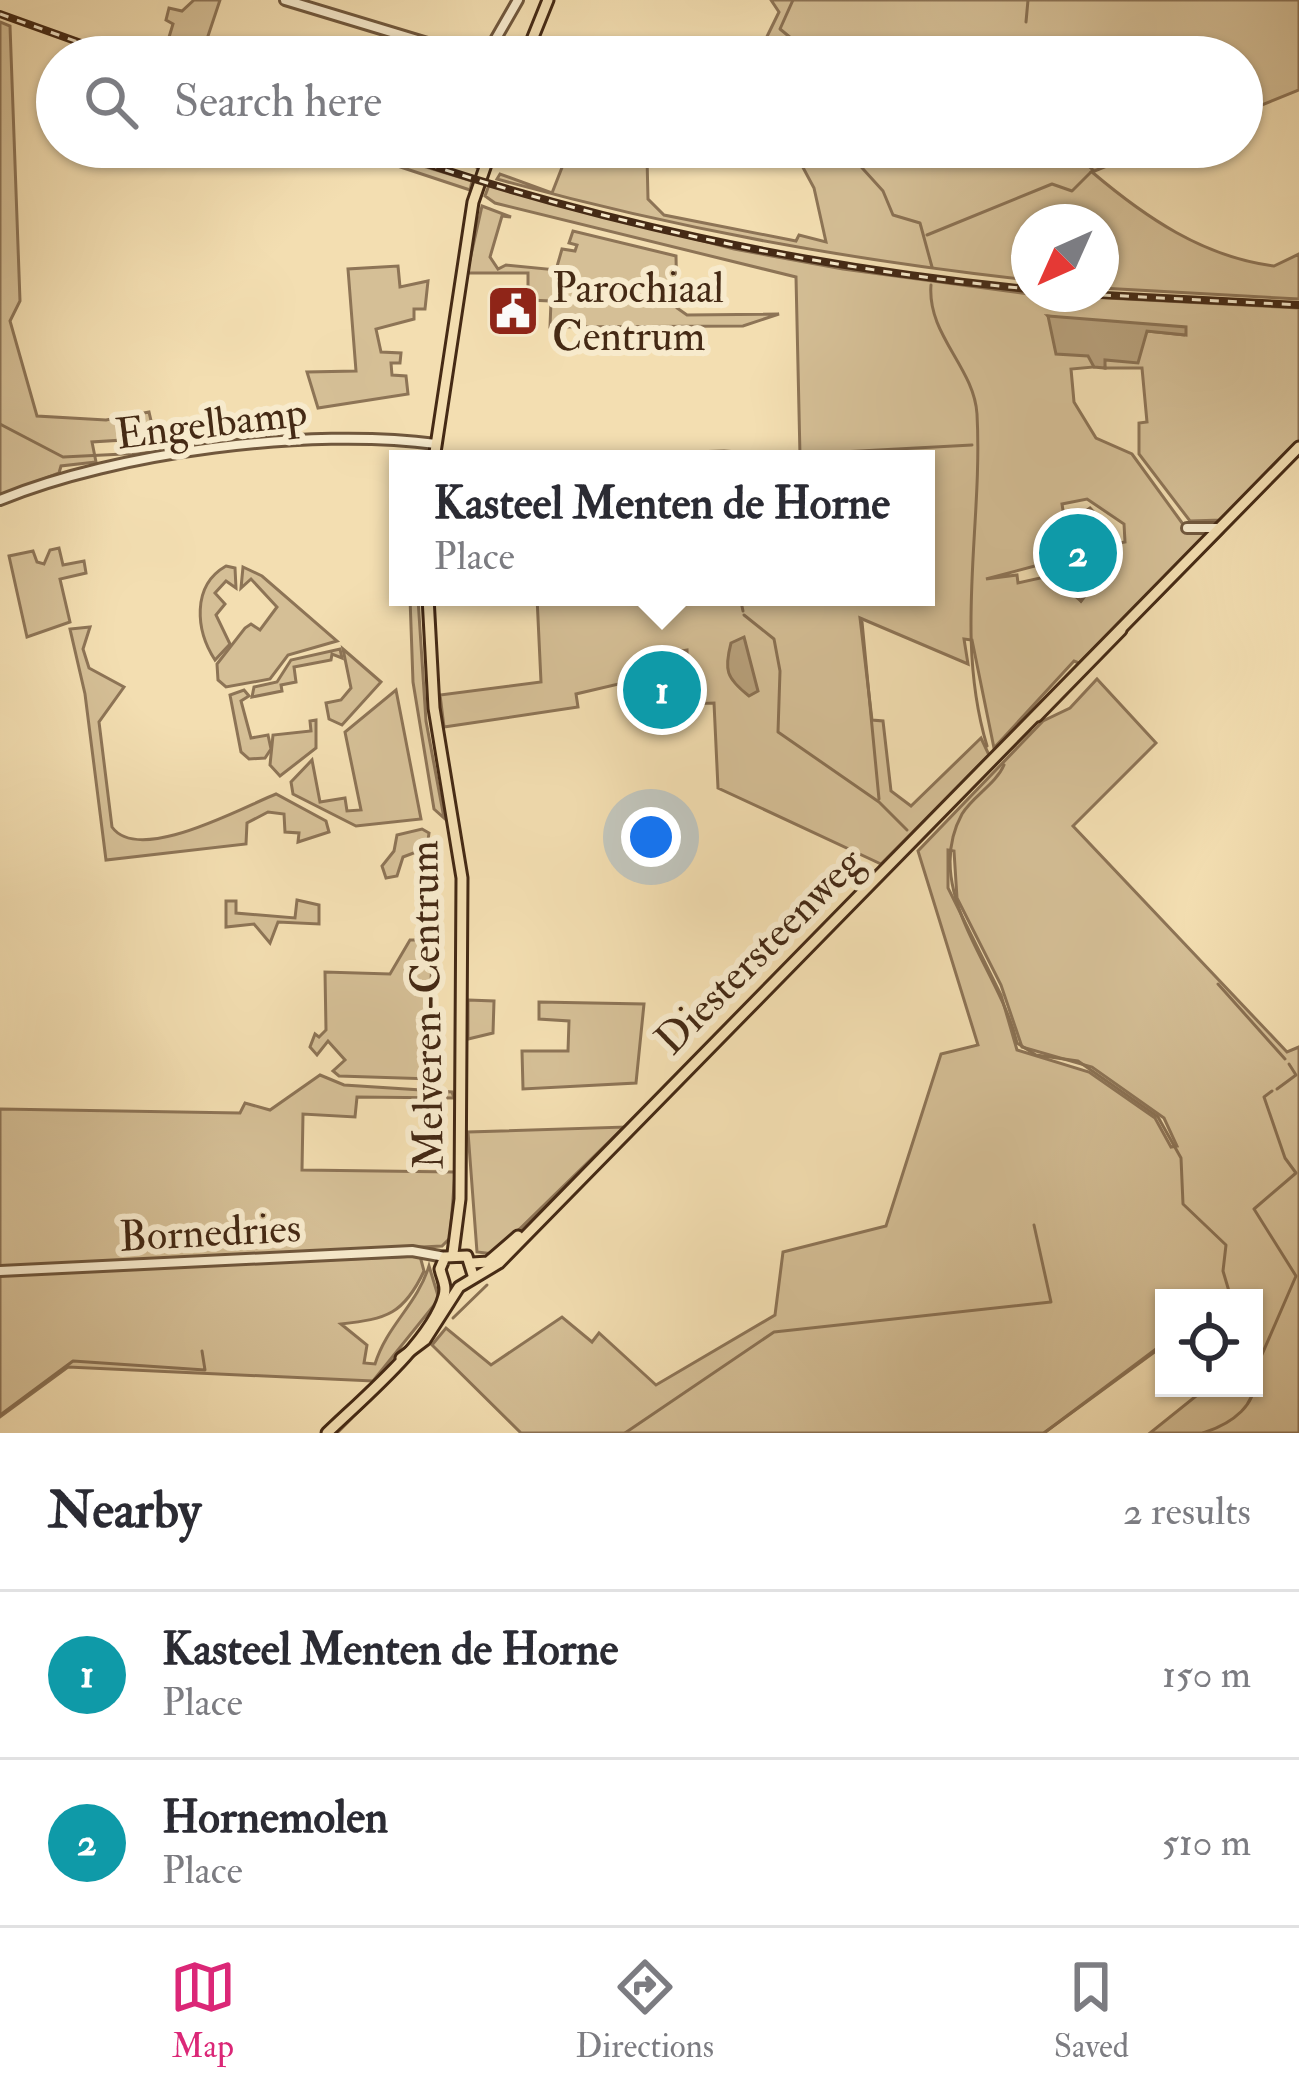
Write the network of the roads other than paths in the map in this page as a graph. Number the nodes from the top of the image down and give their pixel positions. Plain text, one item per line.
1 (285, 0) edge
2 (518, 0) edge
3 (546, 0) edge
4 (404, 36) edge
5 (497, 36) edge
6 (532, 36) edge
7 (485, 168) edge
8 (436, 444) junction
9 (1299, 447) edge
10 (435, 450) edge
11 (0, 500) edge
12 (1186, 528) dead end
13 (1219, 528) junction
14 (428, 606) edge
15 (458, 1261) junction
16 (0, 1271) edge
17 (446, 1283) junction
18 (459, 1287) junction
19 (401, 1358) junction
20 (327, 1433) edge

1 - 4 street
2 - 5 street
3 - 6 main road
7 - 8 main road
8 - 10 main road
8 - 11 street, Engelbamp
9 - 13 main road, Diestersteenweg
12 - 13 street
13 - 15 main road, Diestersteenweg
14 - 15 main road, Melveren-Centrum
15 - 16 street, Bornedries
15 - 17 main road, Melveren-Centrum
15 - 18 main road, Diestersteenweg
17 - 18 main road
17 - 19 main road
18 - 19 main road
19 - 20 main road

